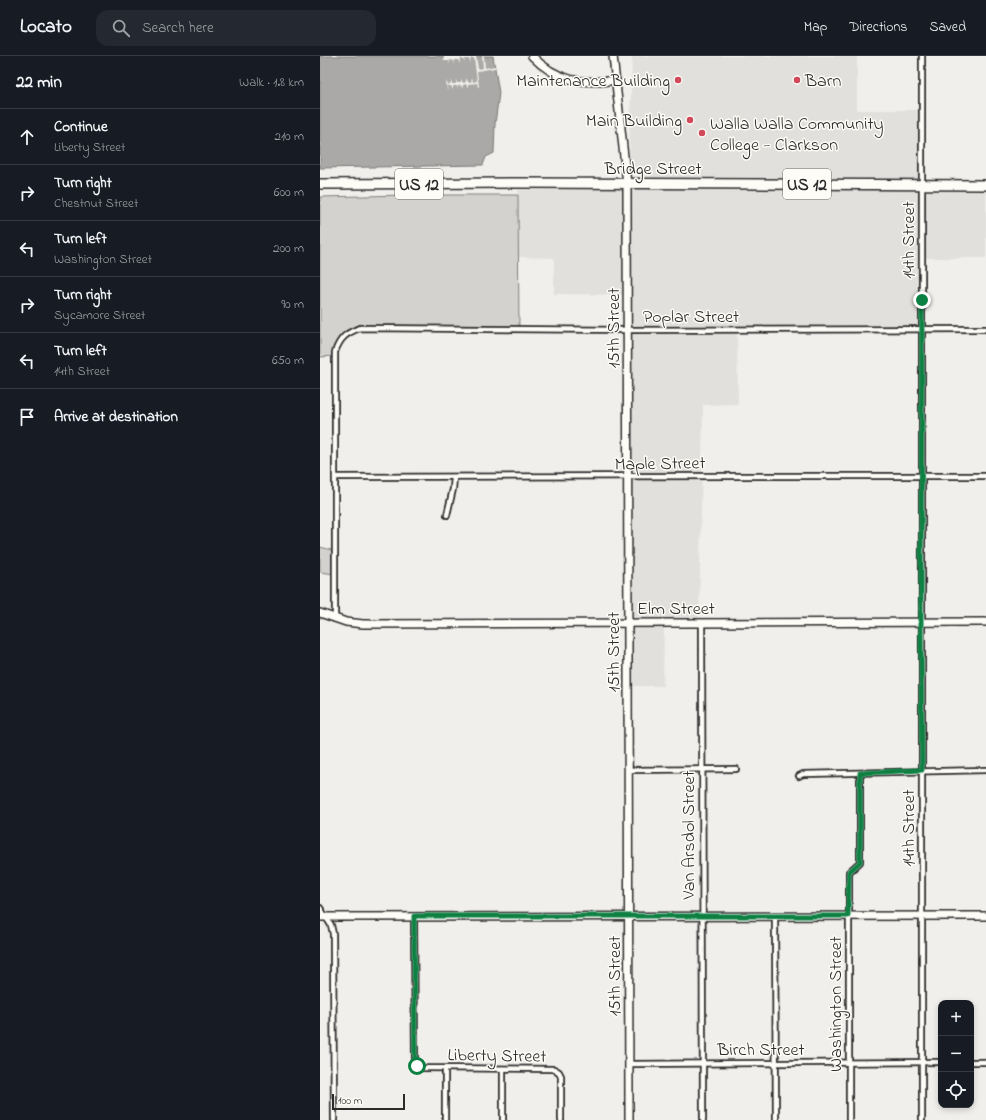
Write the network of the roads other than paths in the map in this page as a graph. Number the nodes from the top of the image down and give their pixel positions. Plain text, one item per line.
1 (532, 56) edge
2 (613, 56) edge
3 (922, 56) edge
4 (616, 80) junction
5 (320, 184) edge
6 (627, 184) junction
7 (921, 184) junction
8 (986, 185) edge
9 (986, 329) edge
10 (628, 330) junction
11 (922, 330) junction
12 (986, 476) edge
13 (335, 477) junction
14 (454, 477) junction
15 (628, 477) junction
16 (922, 477) junction
17 (447, 515) dead end
18 (320, 613) edge
19 (335, 618) junction
20 (921, 622) junction
21 (986, 622) edge
22 (628, 623) junction
23 (702, 623) junction
24 (702, 769) junction
25 (736, 769) dead end
26 (629, 770) junction
27 (922, 770) junction
28 (986, 770) edge
29 (860, 773) junction
30 (800, 776) dead end
31 (320, 908) edge
32 (414, 916) junction
33 (628, 916) junction
34 (775, 916) junction
35 (848, 916) junction
36 (922, 916) junction
37 (986, 916) edge
38 (323, 917) edge
39 (702, 917) junction
40 (923, 1062) junction
41 (938, 1062) edge
42 (974, 1062) edge
43 (986, 1062) edge
44 (776, 1063) junction
45 (848, 1063) junction
46 (629, 1064) junction
47 (703, 1064) junction
48 (445, 1069) junction
49 (503, 1069) junction
50 (334, 1120) edge
51 (445, 1120) edge
52 (503, 1120) edge
53 (561, 1120) edge
54 (629, 1120) edge
55 (703, 1120) edge
56 (776, 1120) edge
57 (849, 1120) edge
58 (922, 1120) edge

1 - 4 main road
2 - 4 main road, 15th Street
3 - 7 street, 14th Street
4 - 6 main road, 15th Street
5 - 6 highway, Bridge Street / US 12
6 - 7 highway, Bridge Street / US 12
6 - 10 main road, 15th Street
7 - 8 highway, Bridge Street / US 12
7 - 11 street, 14th Street
9 - 11 street, Poplar Street
10 - 11 street, Poplar Street
10 - 13 street, Poplar Street
10 - 15 main road, 15th Street
11 - 16 street, 14th Street
12 - 16 street, Maple Street
13 - 14 street, Maple Street
13 - 19 street
14 - 15 street, Maple Street
14 - 17 street
15 - 16 street, Maple Street
15 - 22 main road, 15th Street
16 - 20 street, 14th Street
18 - 19 main road, Elm Street
19 - 22 main road, Elm Street
20 - 21 main road, Elm Street
20 - 23 main road, Elm Street
20 - 27 street, 14th Street
22 - 23 main road, Elm Street
22 - 26 main road, 15th Street
23 - 24 street, Van Arsdol Street
24 - 25 street
24 - 26 street
24 - 39 street, Van Arsdol Street
26 - 33 main road, 15th Street
27 - 28 street
27 - 29 street
27 - 36 street, 14th Street
29 - 30 street
29 - 35 street, Washington Street
31 - 38 street
32 - 33 main road
32 - 38 main road
32 - 48 street, Liberty Street
33 - 39 main road
33 - 46 main road, 15th Street
34 - 35 main road
34 - 39 main road
34 - 44 street
35 - 36 main road
35 - 45 street, Washington Street
36 - 37 main road
36 - 40 street, 14th Street
38 - 50 street
39 - 47 street, Van Arsdol Street
40 - 41 street, Birch Street
40 - 45 street, Birch Street
40 - 58 street, 14th Street
42 - 43 street
44 - 45 street, Birch Street
44 - 47 street, Birch Street
44 - 56 street
45 - 57 street, Washington Street
46 - 47 street, Birch Street
46 - 54 main road, 15th Street
47 - 55 street, Van Arsdol Street
48 - 49 street, Liberty Street
48 - 51 street
49 - 52 street
49 - 53 street, Liberty Street

